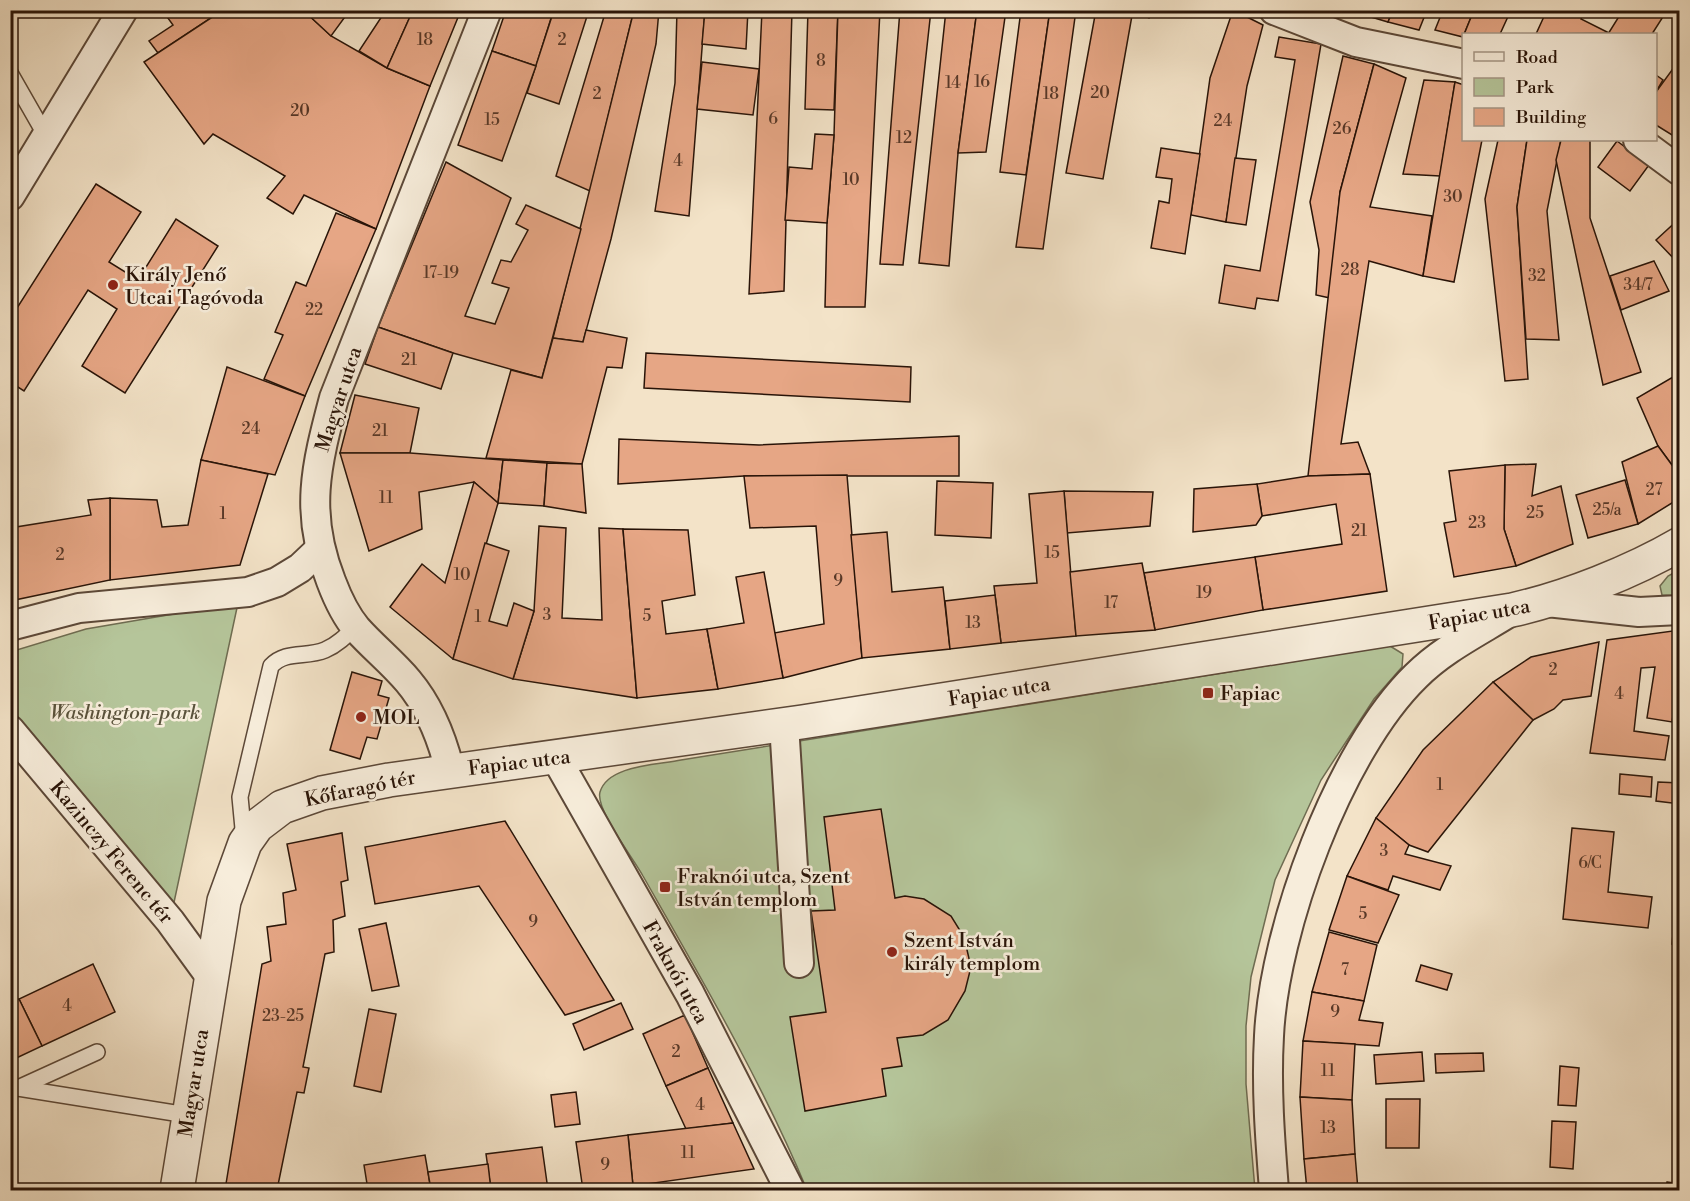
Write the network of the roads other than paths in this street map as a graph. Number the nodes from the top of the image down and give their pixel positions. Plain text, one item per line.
1 (123, 10) edge
2 (487, 10) edge
3 (1274, 10) edge
4 (1462, 64) edge
5 (10, 73) edge
6 (46, 136) junction
7 (1639, 141) edge
8 (1680, 171) edge
9 (10, 196) edge
10 (1680, 544) edge
11 (319, 550) junction
12 (1547, 602) junction
13 (1512, 610) junction
14 (1680, 610) edge
15 (10, 626) edge
16 (355, 627) junction
17 (784, 724) junction
18 (10, 730) edge
19 (555, 758) junction
20 (450, 771) junction
21 (244, 843) junction
22 (799, 963) dead end
23 (210, 976) junction
24 (97, 1052) dead end
25 (14, 1090) edge
26 (187, 1115) junction
27 (177, 1191) edge
28 (790, 1191) edge
29 (1274, 1191) edge

1 - 6 street
2 - 11 street, Magyar utca
3 - 4 street
5 - 6 lane
6 - 9 street
7 - 8 street
10 - 12 street, Fapiac utca
11 - 15 street
11 - 16 street, Magyar utca
12 - 13 street, Fapiac utca
12 - 14 street, Fapiac utca
13 - 17 street, Fapiac utca
13 - 29 street
16 - 20 street, Magyar utca
16 - 21 lane
17 - 19 street, Fapiac utca
17 - 22 street
18 - 23 street, Kazinczy Ferenc tér
19 - 20 street, Fapiac utca
19 - 28 street, Fraknói utca
20 - 21 street, Kőfaragó tér
21 - 23 street, Kőfaragó tér
23 - 26 street, Magyar utca
24 - 25 lane
25 - 26 lane
26 - 27 street, Magyar utca

